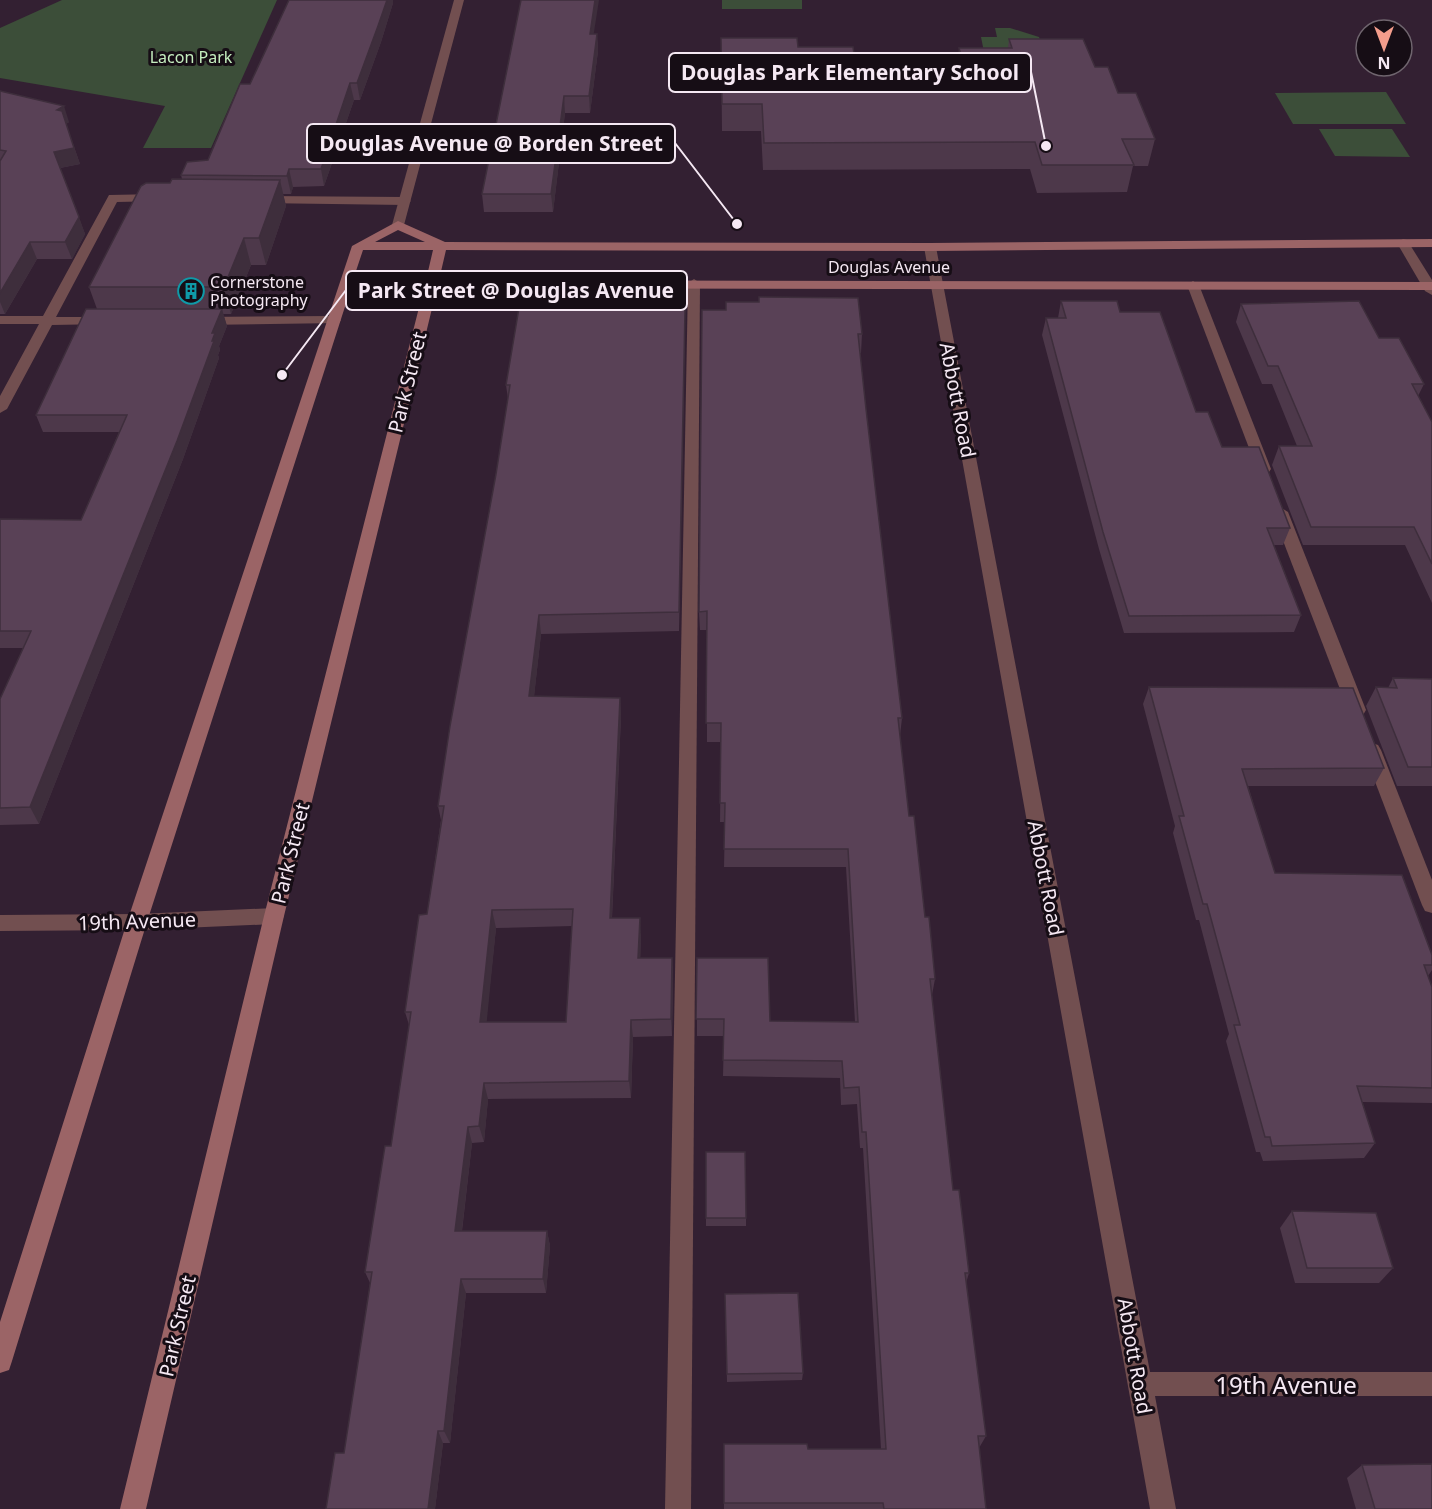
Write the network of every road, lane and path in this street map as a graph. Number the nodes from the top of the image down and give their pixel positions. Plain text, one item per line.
1 (459, 0) edge
2 (171, 199) edge
3 (253, 200) edge
4 (405, 201) junction
5 (398, 225) junction
6 (1403, 243) junction
7 (1432, 243) edge
8 (441, 245) junction
9 (358, 246) junction
10 (930, 247) junction
11 (694, 283) junction
12 (345, 284) junction
13 (432, 284) junction
14 (936, 284) junction
15 (1192, 285) junction
16 (1431, 288) edge
17 (0, 320) edge
18 (334, 320) junction
19 (48, 321) junction
20 (120, 321) edge
21 (191, 321) edge
22 (0, 410) edge
23 (1432, 904) edge
24 (274, 916) junction
25 (137, 922) junction
26 (0, 924) edge
27 (0, 1361) edge
28 (1140, 1384) junction
29 (1432, 1384) edge
30 (134, 1509) edge
31 (678, 1509) edge
32 (1163, 1509) edge

1 - 4 street
2 - 19 street
3 - 4 street
4 - 5 street
5 - 8 street
5 - 9 street
6 - 7 street, Douglas Avenue
6 - 10 street, Douglas Avenue
6 - 16 street
8 - 9 street, Douglas Avenue
8 - 10 street, Douglas Avenue
8 - 13 street, Park Street
9 - 12 street
10 - 14 street, Abbott Road
11 - 13 street, Douglas Avenue
11 - 14 street, Douglas Avenue
11 - 31 street
12 - 13 street, Douglas Avenue
12 - 18 street
13 - 24 street, Park Street
14 - 15 street, Douglas Avenue
14 - 28 street, Abbott Road
15 - 16 street, Douglas Avenue
15 - 23 street
17 - 19 street
18 - 21 street
18 - 25 street
19 - 20 street
19 - 22 street
24 - 25 street, 19th Avenue
24 - 30 street, Park Street
25 - 26 street, 19th Avenue
25 - 27 street
28 - 29 street, 19th Avenue
28 - 32 street, Abbott Road

